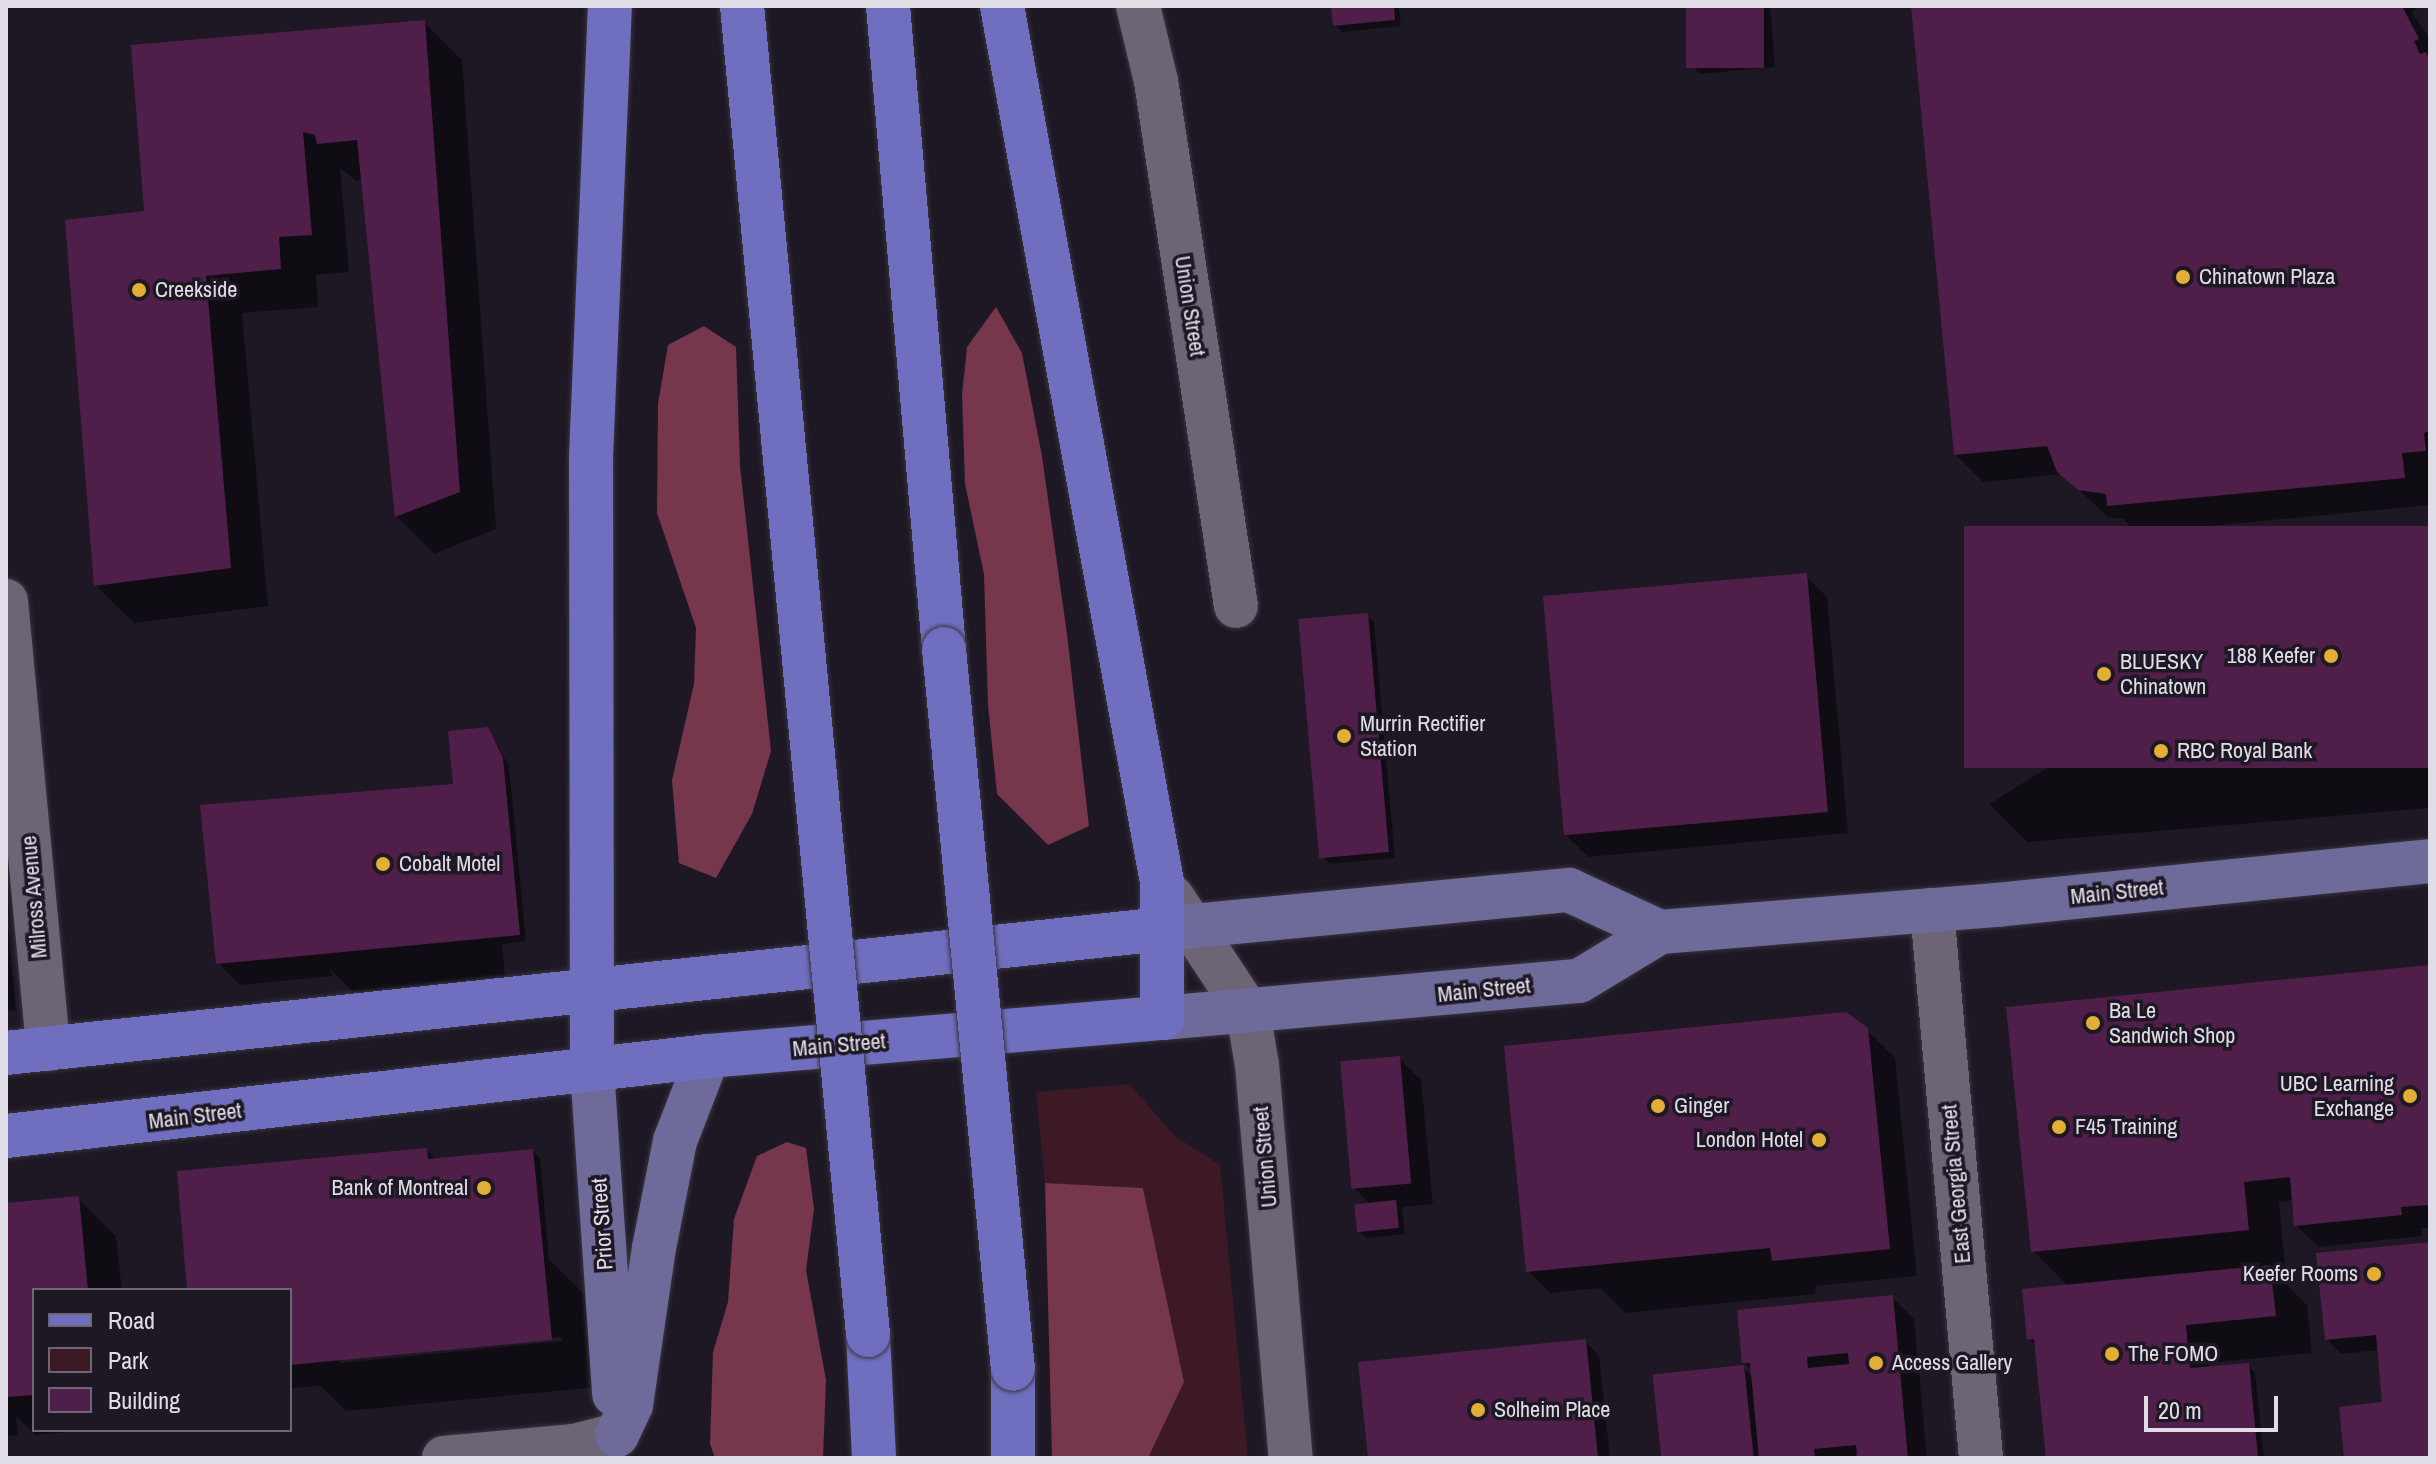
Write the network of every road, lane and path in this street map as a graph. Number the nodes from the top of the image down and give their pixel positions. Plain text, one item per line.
1 (610, 6) edge
2 (742, 6) edge
3 (888, 6) edge
4 (1002, 6) edge
5 (1138, 6) edge
6 (6, 601) edge
7 (1236, 606) dead end
8 (2430, 861) edge
9 (1932, 910) junction
10 (1177, 928) junction
11 (1660, 932) junction
12 (592, 989) junction
13 (1248, 1012) junction
14 (1162, 1018) junction
15 (27, 1051) edge
16 (708, 1056) junction
17 (592, 1069) junction
18 (6, 1136) edge
19 (618, 1447) edge
20 (444, 1458) edge
21 (874, 1458) edge
22 (1013, 1458) edge
23 (1291, 1458) edge
24 (1981, 1458) edge

1 - 12 main road, Prior Street
2 - 21 main road, bridge
3 - 22 main road, bridge
4 - 10 main road
5 - 7 street, Union Street
6 - 15 street, Milross Avenue
8 - 9 main road, Main Street
9 - 11 main road, Main Street
9 - 24 street, East Georgia Street
10 - 11 main road, Main Street
10 - 12 main road, Main Street
10 - 13 street, Union Street
10 - 14 main road
11 - 13 main road, Main Street
12 - 15 main road, Main Street
12 - 17 main road, Prior Street
13 - 14 main road, Main Street
13 - 23 street, Union Street
14 - 16 main road, Main Street
16 - 17 main road, Main Street
16 - 19 main road
17 - 18 main road, Main Street
17 - 19 main road, Prior Street
19 - 20 street

